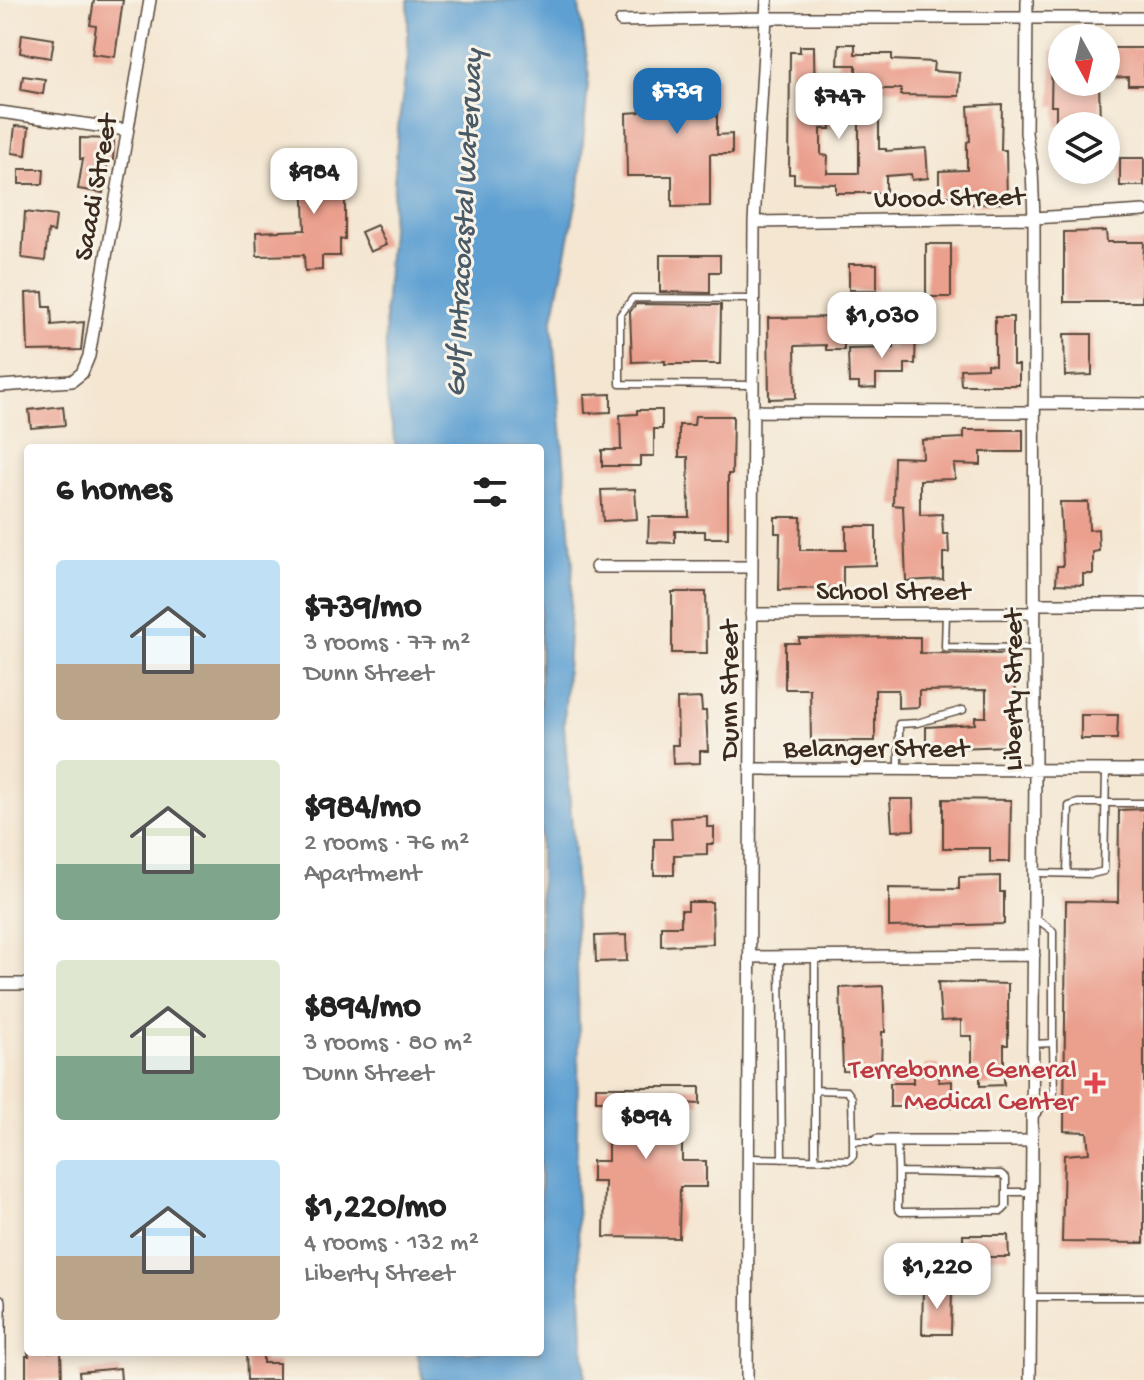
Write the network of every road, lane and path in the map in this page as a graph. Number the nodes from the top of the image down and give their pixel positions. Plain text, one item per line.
1 (150, 0) edge
2 (767, 0) edge
3 (1027, 0) edge
4 (765, 18) junction
5 (1027, 18) junction
6 (1144, 18) edge
7 (621, 21) dead end
8 (0, 112) edge
9 (126, 130) junction
10 (1144, 211) edge
11 (1034, 218) junction
12 (754, 222) junction
13 (754, 299) junction
14 (753, 385) junction
15 (0, 386) edge
16 (1144, 404) edge
17 (1034, 408) junction
18 (753, 411) junction
19 (596, 567) dead end
20 (752, 567) junction
21 (1144, 604) edge
22 (1035, 608) junction
23 (946, 613) junction
24 (751, 614) junction
25 (1035, 648) junction
26 (963, 710) dead end
27 (751, 769) junction
28 (1106, 770) junction
29 (1144, 770) edge
30 (899, 771) junction
31 (1035, 772) junction
32 (1106, 803) junction
33 (1144, 803) edge
34 (1034, 873) junction
35 (1067, 873) junction
36 (1034, 917) junction
37 (1034, 955) junction
38 (780, 956) junction
39 (815, 956) junction
40 (751, 957) junction
41 (0, 984) edge
42 (24, 984) edge
43 (1053, 1043) junction
44 (1033, 1044) junction
45 (815, 1090) junction
46 (1032, 1120) junction
47 (853, 1141) junction
48 (877, 1141) joint
49 (897, 1141) junction
50 (1032, 1141) junction
51 (749, 1158) junction
52 (782, 1159) junction
53 (815, 1159) junction
54 (898, 1172) junction
55 (1006, 1192) junction
56 (1031, 1192) junction
57 (1030, 1297) junction
58 (1144, 1297) edge
59 (0, 1301) edge
60 (0, 1380) edge
61 (747, 1380) edge
62 (1030, 1380) edge

1 - 9 street, Saadi Street
2 - 4 street, Dunn Street
3 - 5 street, Liberty Street
4 - 5 street
4 - 7 street
4 - 12 street, Dunn Street
5 - 6 street
5 - 11 street, Liberty Street
8 - 9 street
9 - 15 street, Saadi Street
10 - 11 street, Wood Street
11 - 12 street, Wood Street
11 - 17 street, Liberty Street
12 - 13 street, Dunn Street
13 - 14 street, Dunn Street
13 - 14 lane
14 - 18 street, Dunn Street
16 - 17 street
17 - 18 street
17 - 22 street, Liberty Street
18 - 20 street, Dunn Street
19 - 20 street
20 - 24 street, Dunn Street
21 - 22 street, School Street
22 - 23 street, School Street
22 - 25 street, Liberty Street
23 - 24 street, School Street
23 - 25 lane
24 - 27 street, Dunn Street
25 - 31 street, Liberty Street
26 - 30 lane
27 - 30 street, Belanger Street
27 - 40 street, Dunn Street
28 - 29 street, Belanger Street
28 - 31 street, Belanger Street
28 - 32 lane
30 - 31 street, Belanger Street
31 - 34 street, Liberty Street
32 - 33 lane
32 - 35 lane
32 - 35 lane
34 - 35 lane
34 - 36 street, Liberty Street
36 - 37 street, Liberty Street
36 - 43 lane
37 - 39 street
37 - 44 street, Liberty Street
38 - 39 street
38 - 40 street
38 - 52 lane
39 - 45 lane
40 - 51 street, Dunn Street
41 - 42 street
43 - 44 lane
43 - 46 lane
44 - 46 street, Liberty Street
45 - 47 lane
45 - 53 lane
46 - 50 street, Liberty Street
47 - 48 lane
47 - 53 lane
48 - 49 street
49 - 50 street
49 - 54 lane
50 - 56 street, Liberty Street
51 - 52 lane
51 - 61 street, Dunn Street
52 - 53 lane
54 - 55 lane
54 - 55 lane
55 - 56 lane
56 - 57 street, Liberty Street
57 - 58 lane
57 - 62 street, Liberty Street
59 - 60 street

